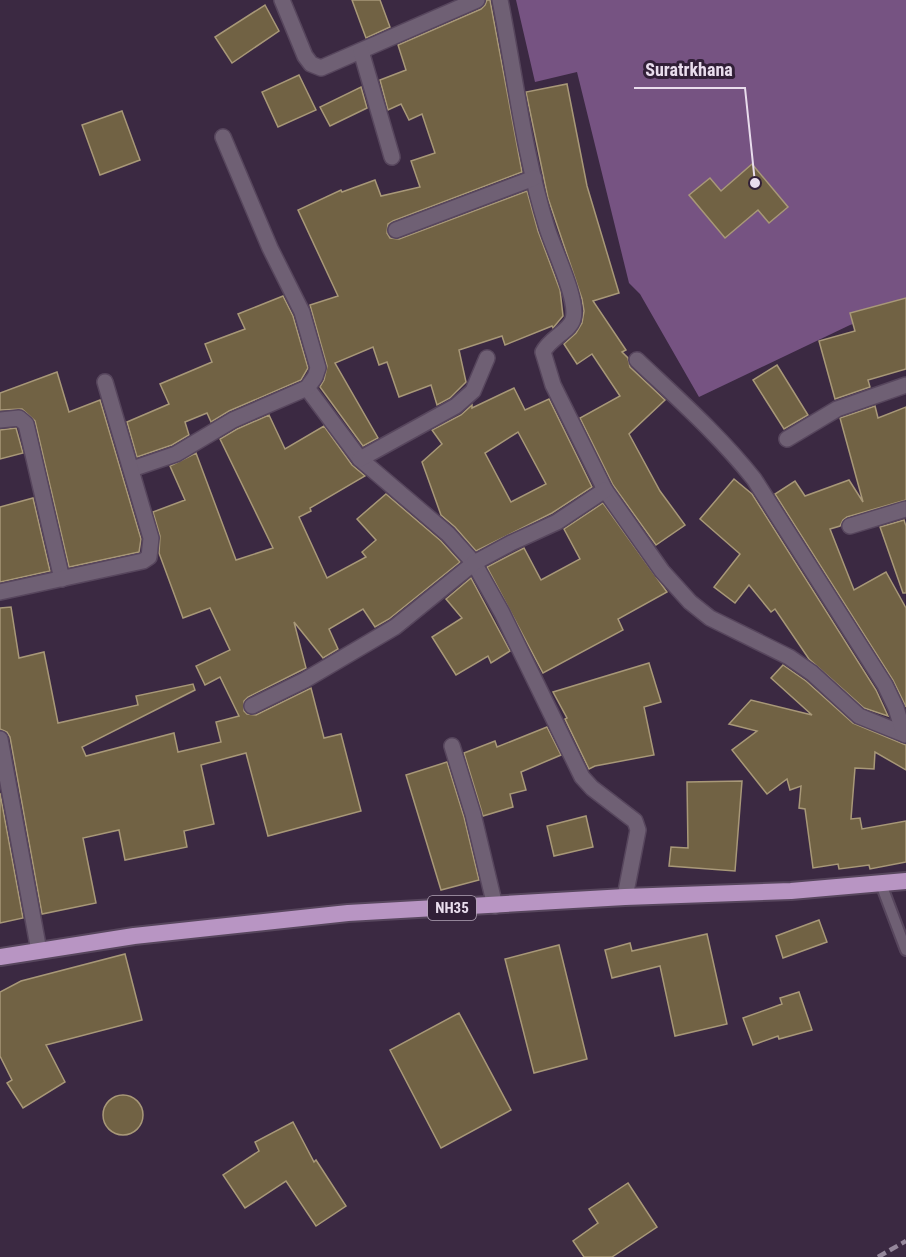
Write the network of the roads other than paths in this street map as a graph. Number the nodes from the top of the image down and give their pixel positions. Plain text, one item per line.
1 (282, 0) edge
2 (477, 0) edge
3 (500, 0) edge
4 (361, 51) junction
5 (223, 137) dead end
6 (392, 157) dead end
7 (534, 178) junction
8 (396, 230) dead end
9 (487, 358) dead end
10 (636, 360) dead end
11 (105, 382) dead end
12 (906, 385) edge
13 (307, 388) junction
14 (0, 420) edge
15 (787, 439) dead end
16 (360, 459) junction
17 (132, 469) junction
18 (605, 490) junction
19 (906, 509) edge
20 (850, 526) dead end
21 (474, 563) junction
22 (62, 579) junction
23 (0, 592) edge
24 (252, 706) dead end
25 (905, 734) edge
26 (0, 739) edge
27 (452, 746) dead end
28 (906, 881) edge
29 (881, 884) junction
30 (625, 897) junction
31 (495, 906) junction
32 (906, 950) edge
33 (39, 951) junction
34 (0, 957) edge

1 - 4 street
2 - 4 street
3 - 7 street
4 - 6 street
5 - 13 street
7 - 8 street
7 - 18 street
9 - 16 street
10 - 25 street
11 - 17 street
12 - 15 street
13 - 16 street
13 - 17 street
14 - 22 street
16 - 21 street
17 - 22 street
18 - 21 street
18 - 25 street
19 - 20 street
21 - 24 street
21 - 30 street
22 - 23 street
26 - 33 street
27 - 31 street
28 - 29 highway, NH35
29 - 30 highway, NH35
29 - 32 lane
30 - 31 highway, NH35
31 - 33 highway, NH35
33 - 34 highway, NH35

